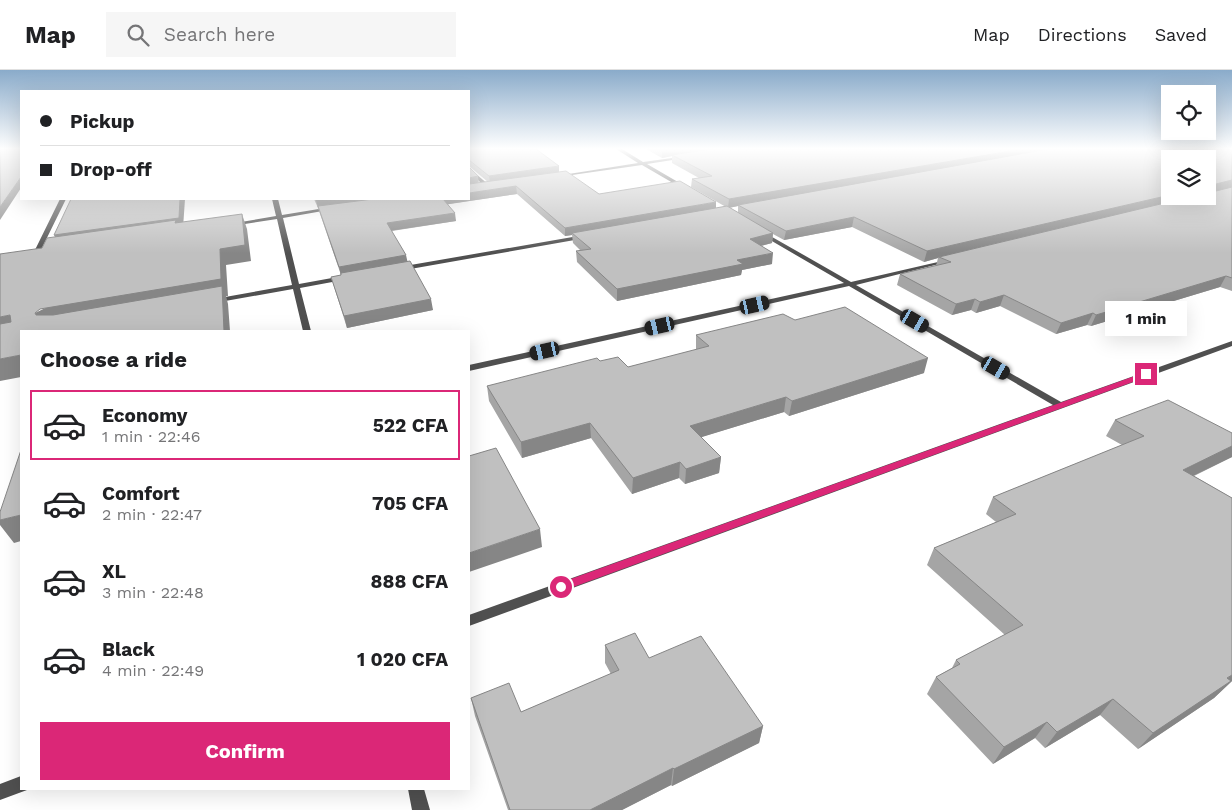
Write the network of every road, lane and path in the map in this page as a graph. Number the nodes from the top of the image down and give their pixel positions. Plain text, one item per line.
1 (484, 184) edge
2 (678, 184) edge
3 (496, 185) edge
4 (487, 186) junction
5 (478, 188) edge
6 (693, 192) edge
7 (63, 200) edge
8 (275, 200) edge
9 (336, 208) edge
10 (279, 217) junction
11 (221, 225) edge
12 (751, 226) edge
13 (590, 236) edge
14 (47, 251) edge
15 (37, 252) junction
16 (28, 254) edge
17 (955, 258) edge
18 (394, 270) edge
19 (355, 276) edge
20 (850, 284) junction
21 (296, 286) junction
22 (208, 303) edge
23 (307, 330) edge
24 (1232, 343) edge
25 (470, 368) edge
26 (1060, 405) junction
27 (470, 621) edge
28 (20, 784) edge
29 (416, 790) edge
30 (0, 792) edge
31 (421, 810) edge

1 - 4 street
2 - 6 street
3 - 4 street
4 - 5 street
7 - 15 street
8 - 10 street
9 - 10 street
10 - 11 street
10 - 21 street
12 - 20 street
13 - 18 street
14 - 15 street
15 - 16 street
17 - 20 street
19 - 21 street
20 - 25 street
20 - 26 street
21 - 22 street
21 - 23 street
24 - 26 street
26 - 27 street
28 - 30 street
29 - 31 street

